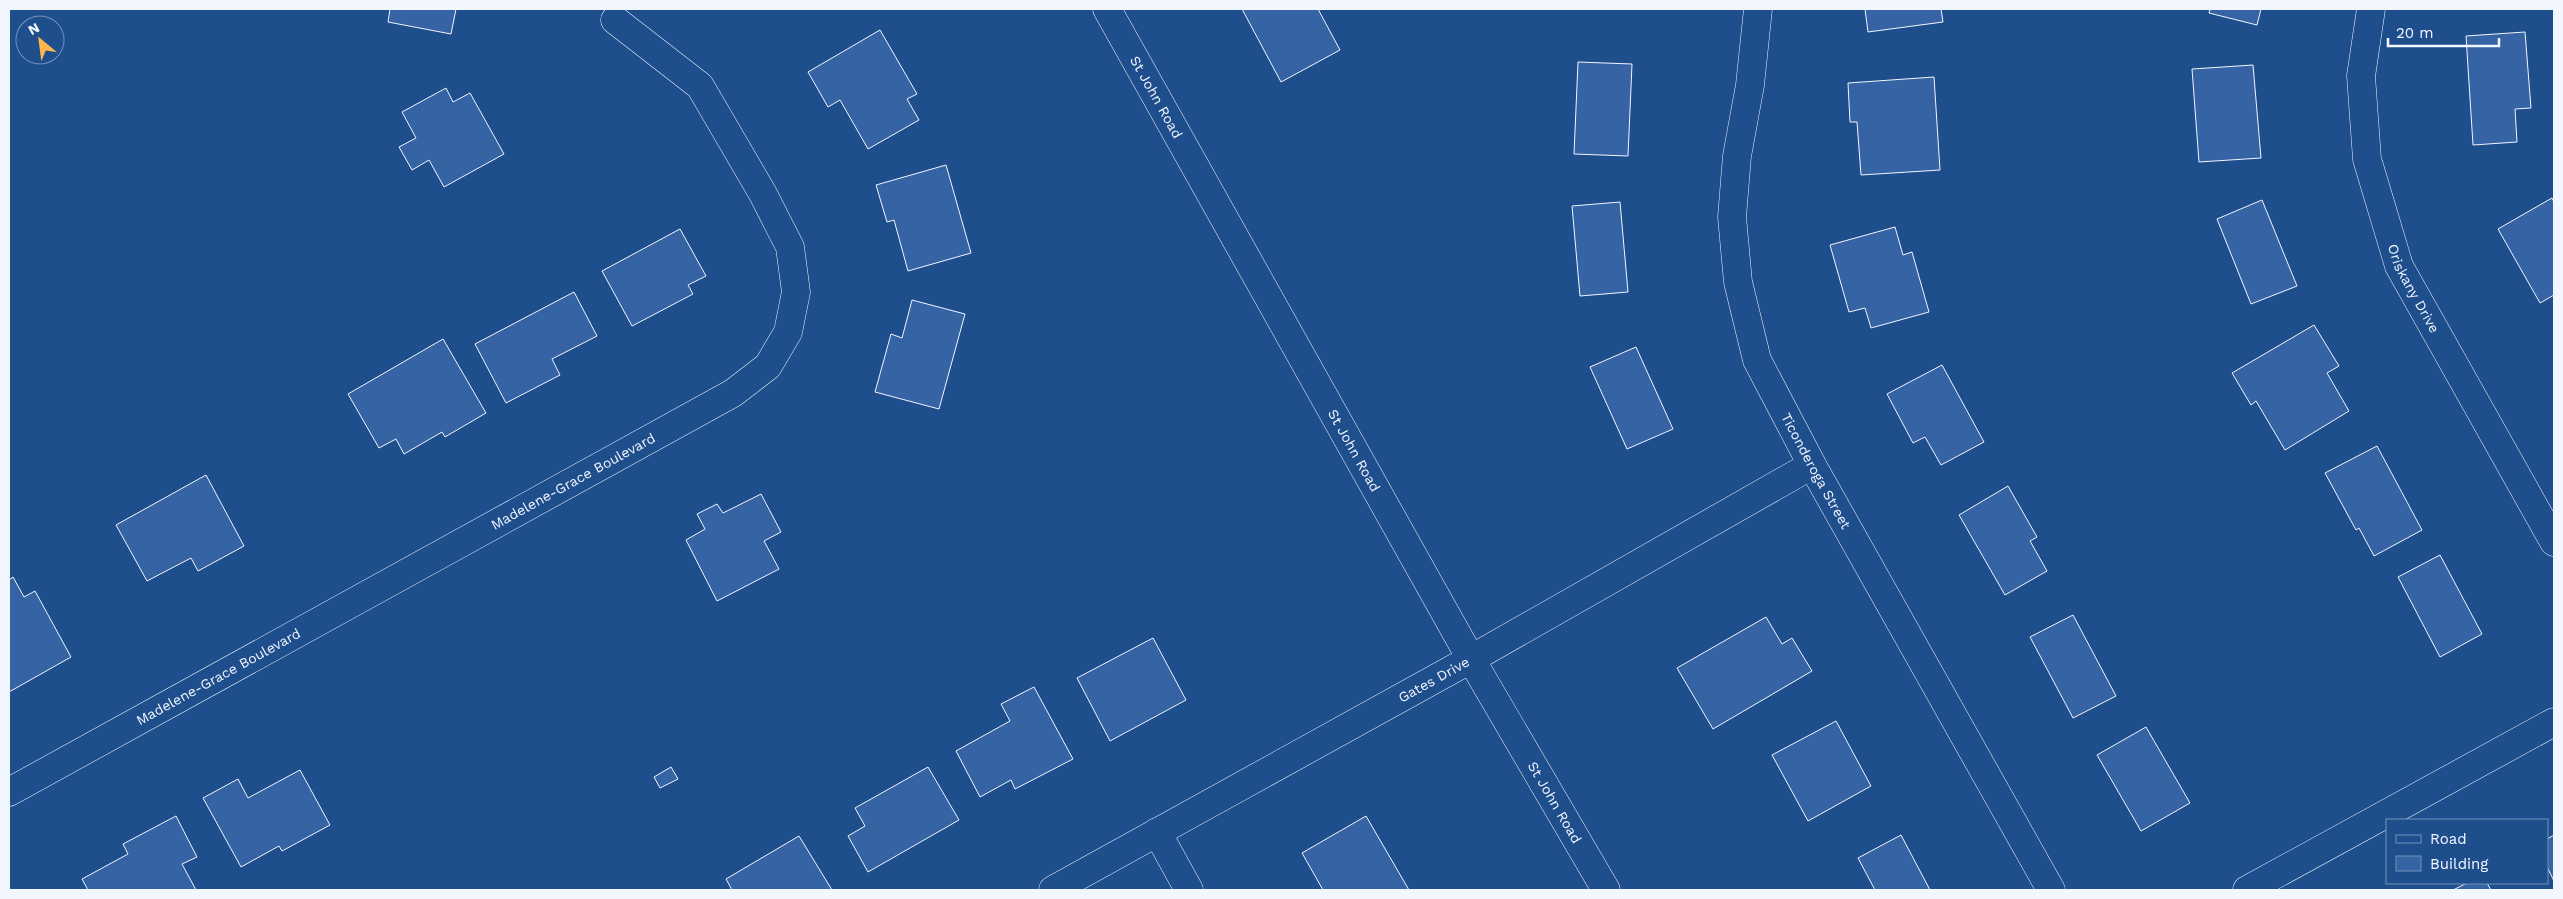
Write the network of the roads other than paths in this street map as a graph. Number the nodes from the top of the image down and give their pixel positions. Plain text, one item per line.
1 (1107, 9) edge
2 (1758, 9) edge
3 (2371, 9) edge
4 (615, 20) dead end
5 (1812, 465) junction
6 (2554, 542) edge
7 (1472, 659) junction
8 (2554, 722) edge
9 (9, 792) edge
10 (1157, 832) junction
11 (1052, 890) edge
12 (1189, 890) edge
13 (1606, 890) edge
14 (2051, 890) edge
15 (2246, 890) edge

1 - 7 street, St John Road
2 - 5 street, Ticonderoga Street
3 - 6 street, Oriskany Drive
4 - 9 street, Madelene-Grace Boulevard
5 - 7 street, Gates Drive
5 - 14 street, Ticonderoga Street
7 - 10 street, Gates Drive
7 - 13 street, St John Road
8 - 15 street
10 - 11 street, Gates Drive
10 - 12 street

